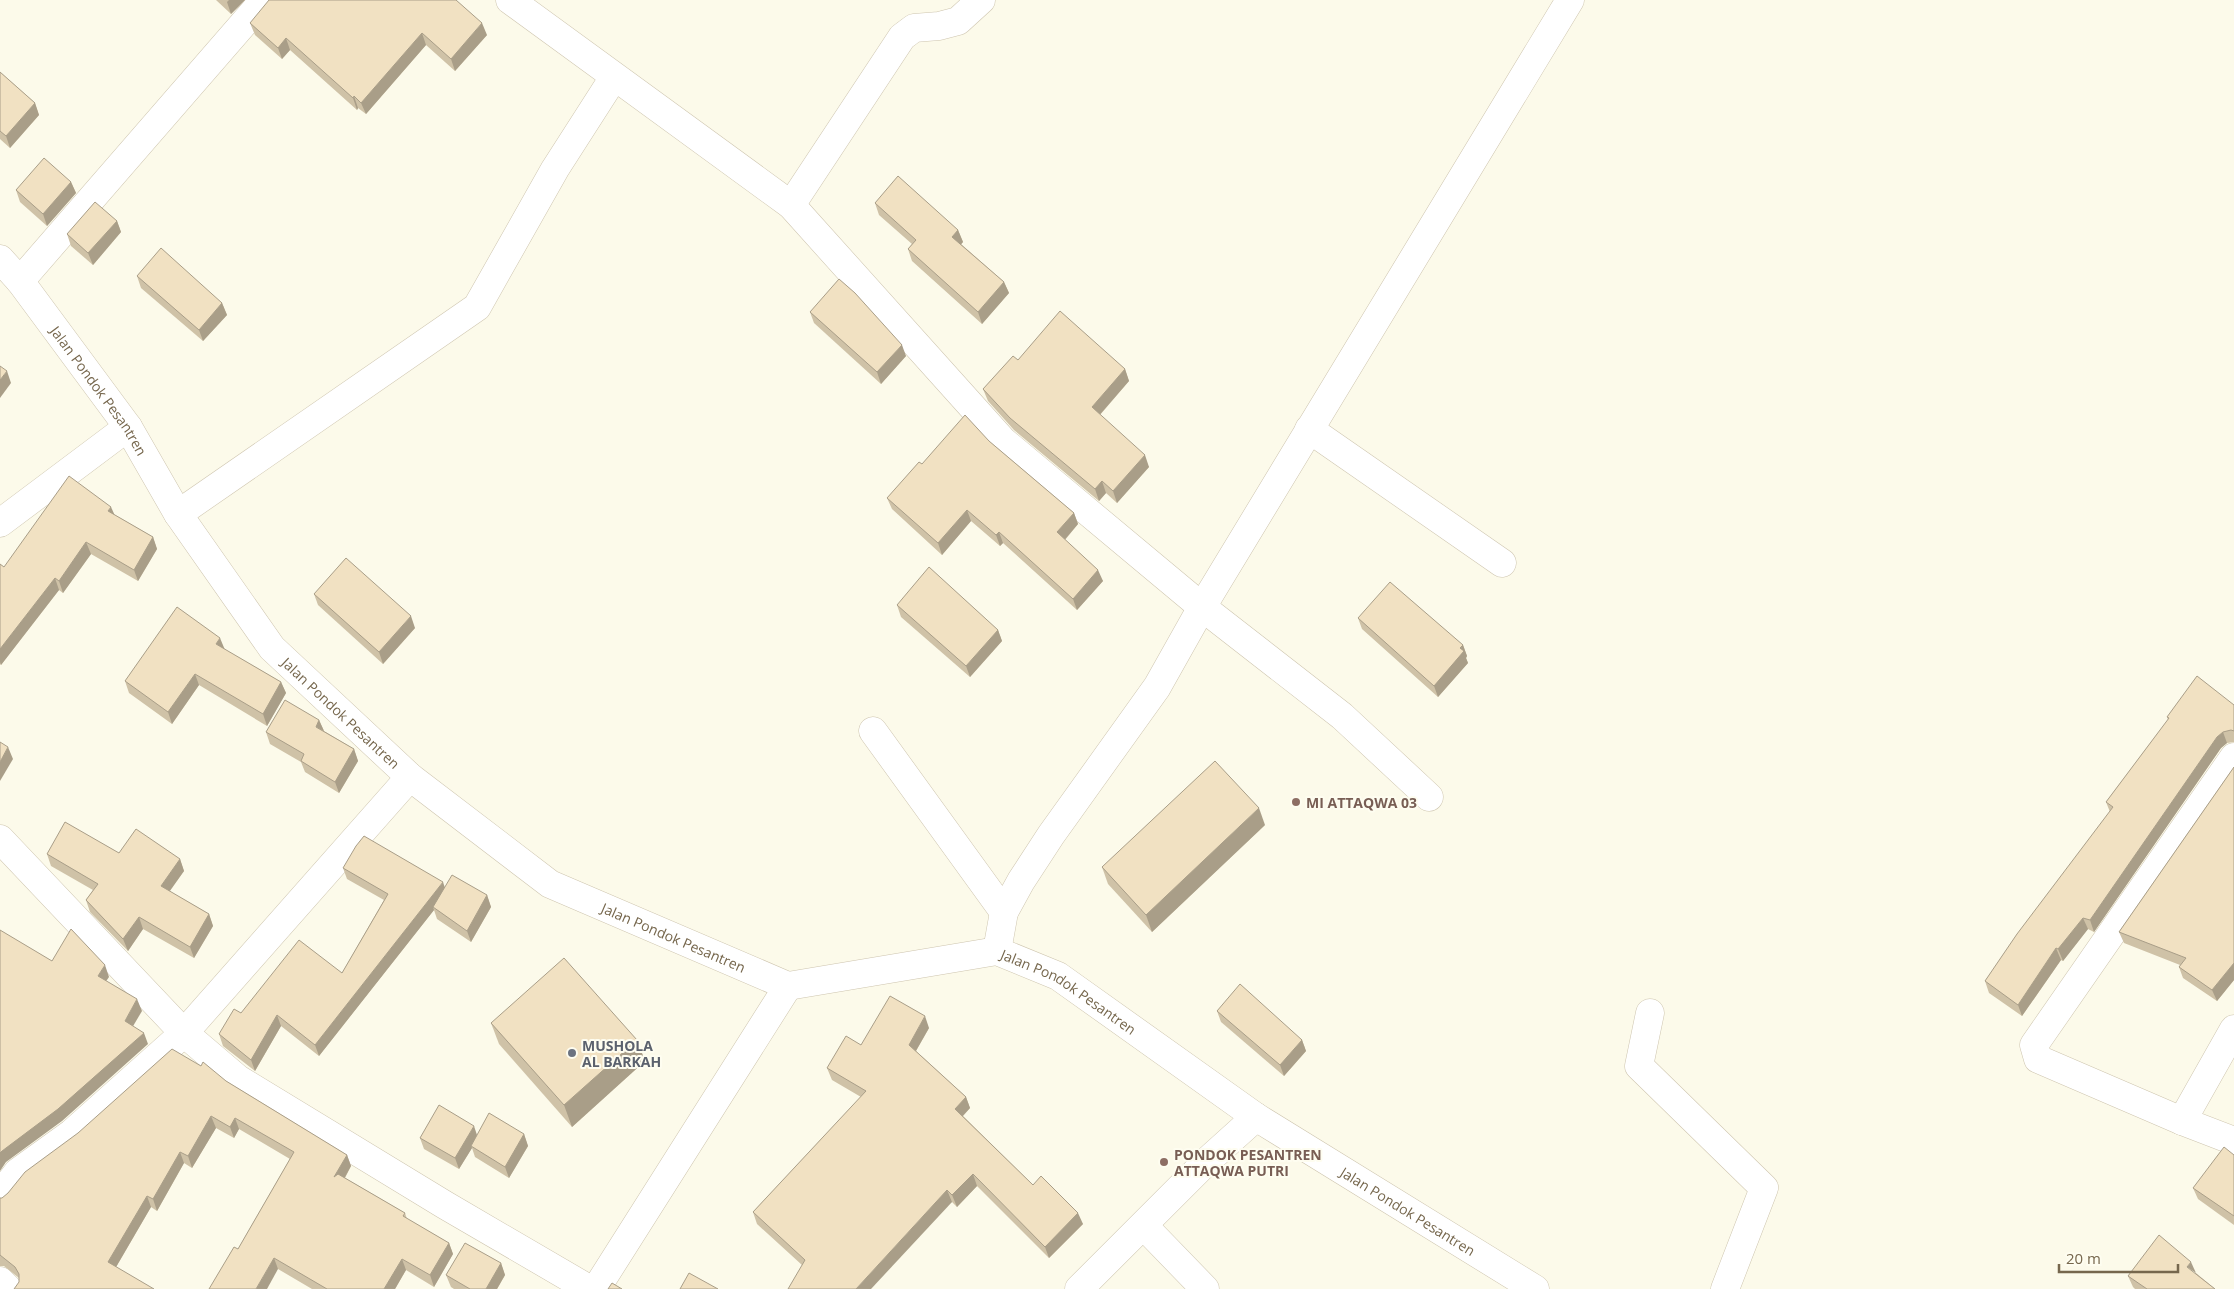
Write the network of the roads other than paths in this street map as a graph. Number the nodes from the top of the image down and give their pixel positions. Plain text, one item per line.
1 (264, 0) edge
2 (510, 0) edge
3 (981, 0) edge
4 (1570, 0) edge
5 (614, 77) junction
6 (791, 206) junction
7 (0, 260) edge
8 (20, 281) junction
9 (128, 427) junction
10 (1309, 429) junction
11 (178, 514) junction
12 (0, 523) edge
13 (1502, 563) dead end
14 (1202, 607) junction
15 (873, 731) dead end
16 (2234, 757) edge
17 (410, 776) junction
18 (1429, 797) dead end
19 (0, 839) edge
20 (1004, 912) junction
21 (997, 951) junction
22 (788, 986) junction
23 (1650, 1013) dead end
24 (2234, 1029) edge
25 (184, 1033) junction
26 (1256, 1117) junction
27 (2182, 1121) junction
28 (2234, 1141) edge
29 (0, 1195) edge
30 (1144, 1226) junction
31 (0, 1281) edge
32 (1521, 1285) edge
33 (8, 1289) edge
34 (589, 1289) edge
35 (596, 1289) edge
36 (1079, 1289) edge
37 (1205, 1289) edge
38 (1725, 1289) edge

1 - 8 street
2 - 5 street
3 - 6 street
4 - 10 street
5 - 6 street
5 - 11 street
6 - 14 street
7 - 8 street, Jalan Pondok Pesantren
8 - 9 street, Jalan Pondok Pesantren
9 - 11 street, Jalan Pondok Pesantren
9 - 12 street
10 - 13 street
10 - 14 street
11 - 17 street, Jalan Pondok Pesantren
14 - 18 street
14 - 20 street
15 - 20 street
16 - 27 street
17 - 22 street, Jalan Pondok Pesantren
17 - 25 street
19 - 25 street
20 - 21 street
21 - 22 street, Jalan Pondok Pesantren
21 - 26 street, Jalan Pondok Pesantren
22 - 35 street
23 - 38 street
24 - 27 street
25 - 29 street
25 - 34 street
26 - 30 street
26 - 32 street, Jalan Pondok Pesantren
27 - 28 street
30 - 36 street
30 - 37 street
31 - 33 street

